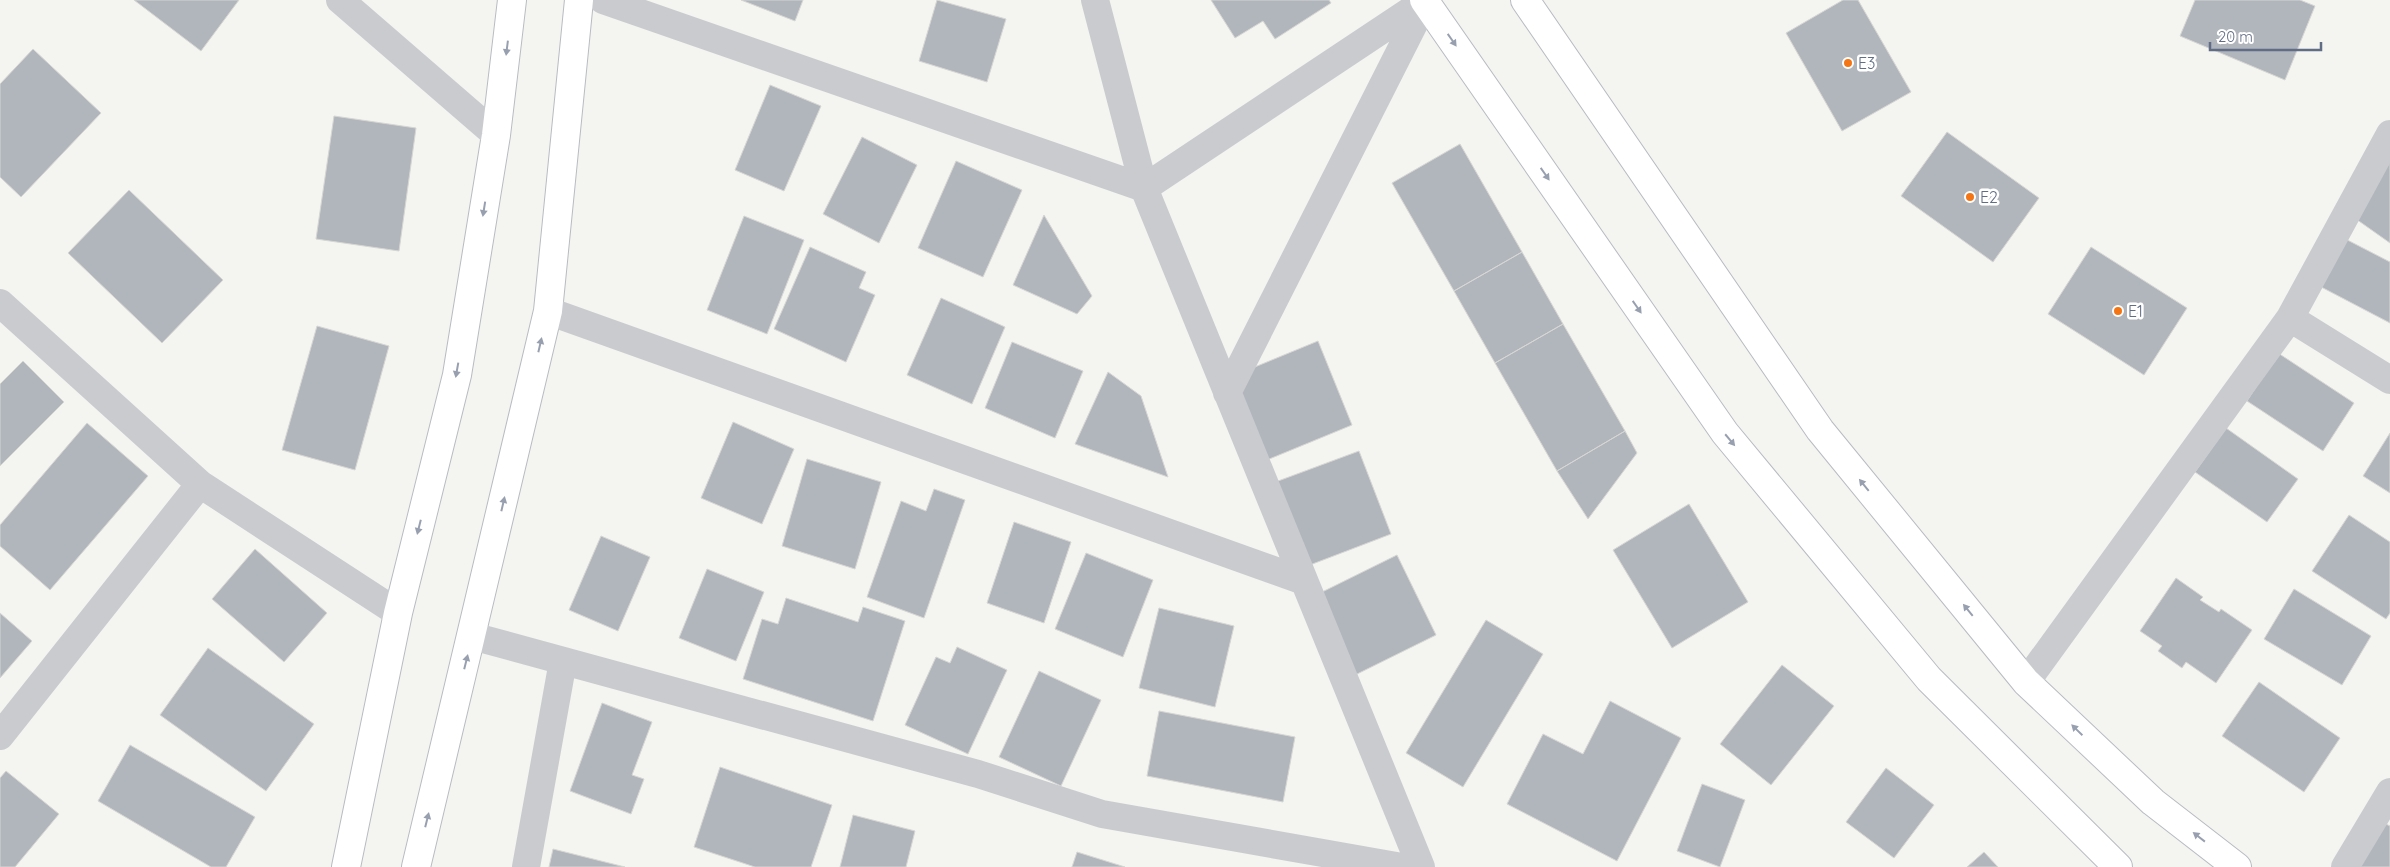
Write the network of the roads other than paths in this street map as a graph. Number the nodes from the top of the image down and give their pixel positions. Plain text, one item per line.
1 (340, 0) edge
2 (512, 0) edge
3 (579, 0) edge
4 (603, 0) edge
5 (1096, 0) edge
6 (1525, 0) edge
7 (1425, 1) edge
8 (2390, 134) edge
9 (496, 135) junction
10 (1144, 188) junction
11 (0, 303) edge
12 (548, 310) junction
13 (2290, 318) junction
14 (2390, 380) edge
15 (1227, 393) junction
16 (200, 484) junction
17 (1304, 581) junction
18 (398, 613) junction
19 (472, 636) junction
20 (563, 661) junction
21 (2026, 682) junction
22 (0, 736) edge
23 (2390, 792) edge
24 (346, 867) edge
25 (416, 867) edge
26 (526, 867) edge
27 (1402, 867) edge
28 (1421, 867) edge
29 (2118, 867) edge
30 (2237, 867) edge
31 (2345, 867) edge

1 - 9 street
2 -> 9 main road
3 - 12 main road
4 - 10 street
5 - 10 street
21 -> 6 main road
7 - 10 street
7 - 15 street
7 -> 29 main road
8 - 13 street
9 -> 18 main road
10 - 15 street
11 - 16 street
12 - 17 street
19 -> 12 main road
13 - 14 street
13 - 21 street
15 - 17 street
16 - 18 street
16 - 22 street
17 - 28 street
18 - 24 main road
19 - 20 street
25 -> 19 main road
20 - 26 street
20 - 27 street
30 -> 21 main road
23 - 31 street

